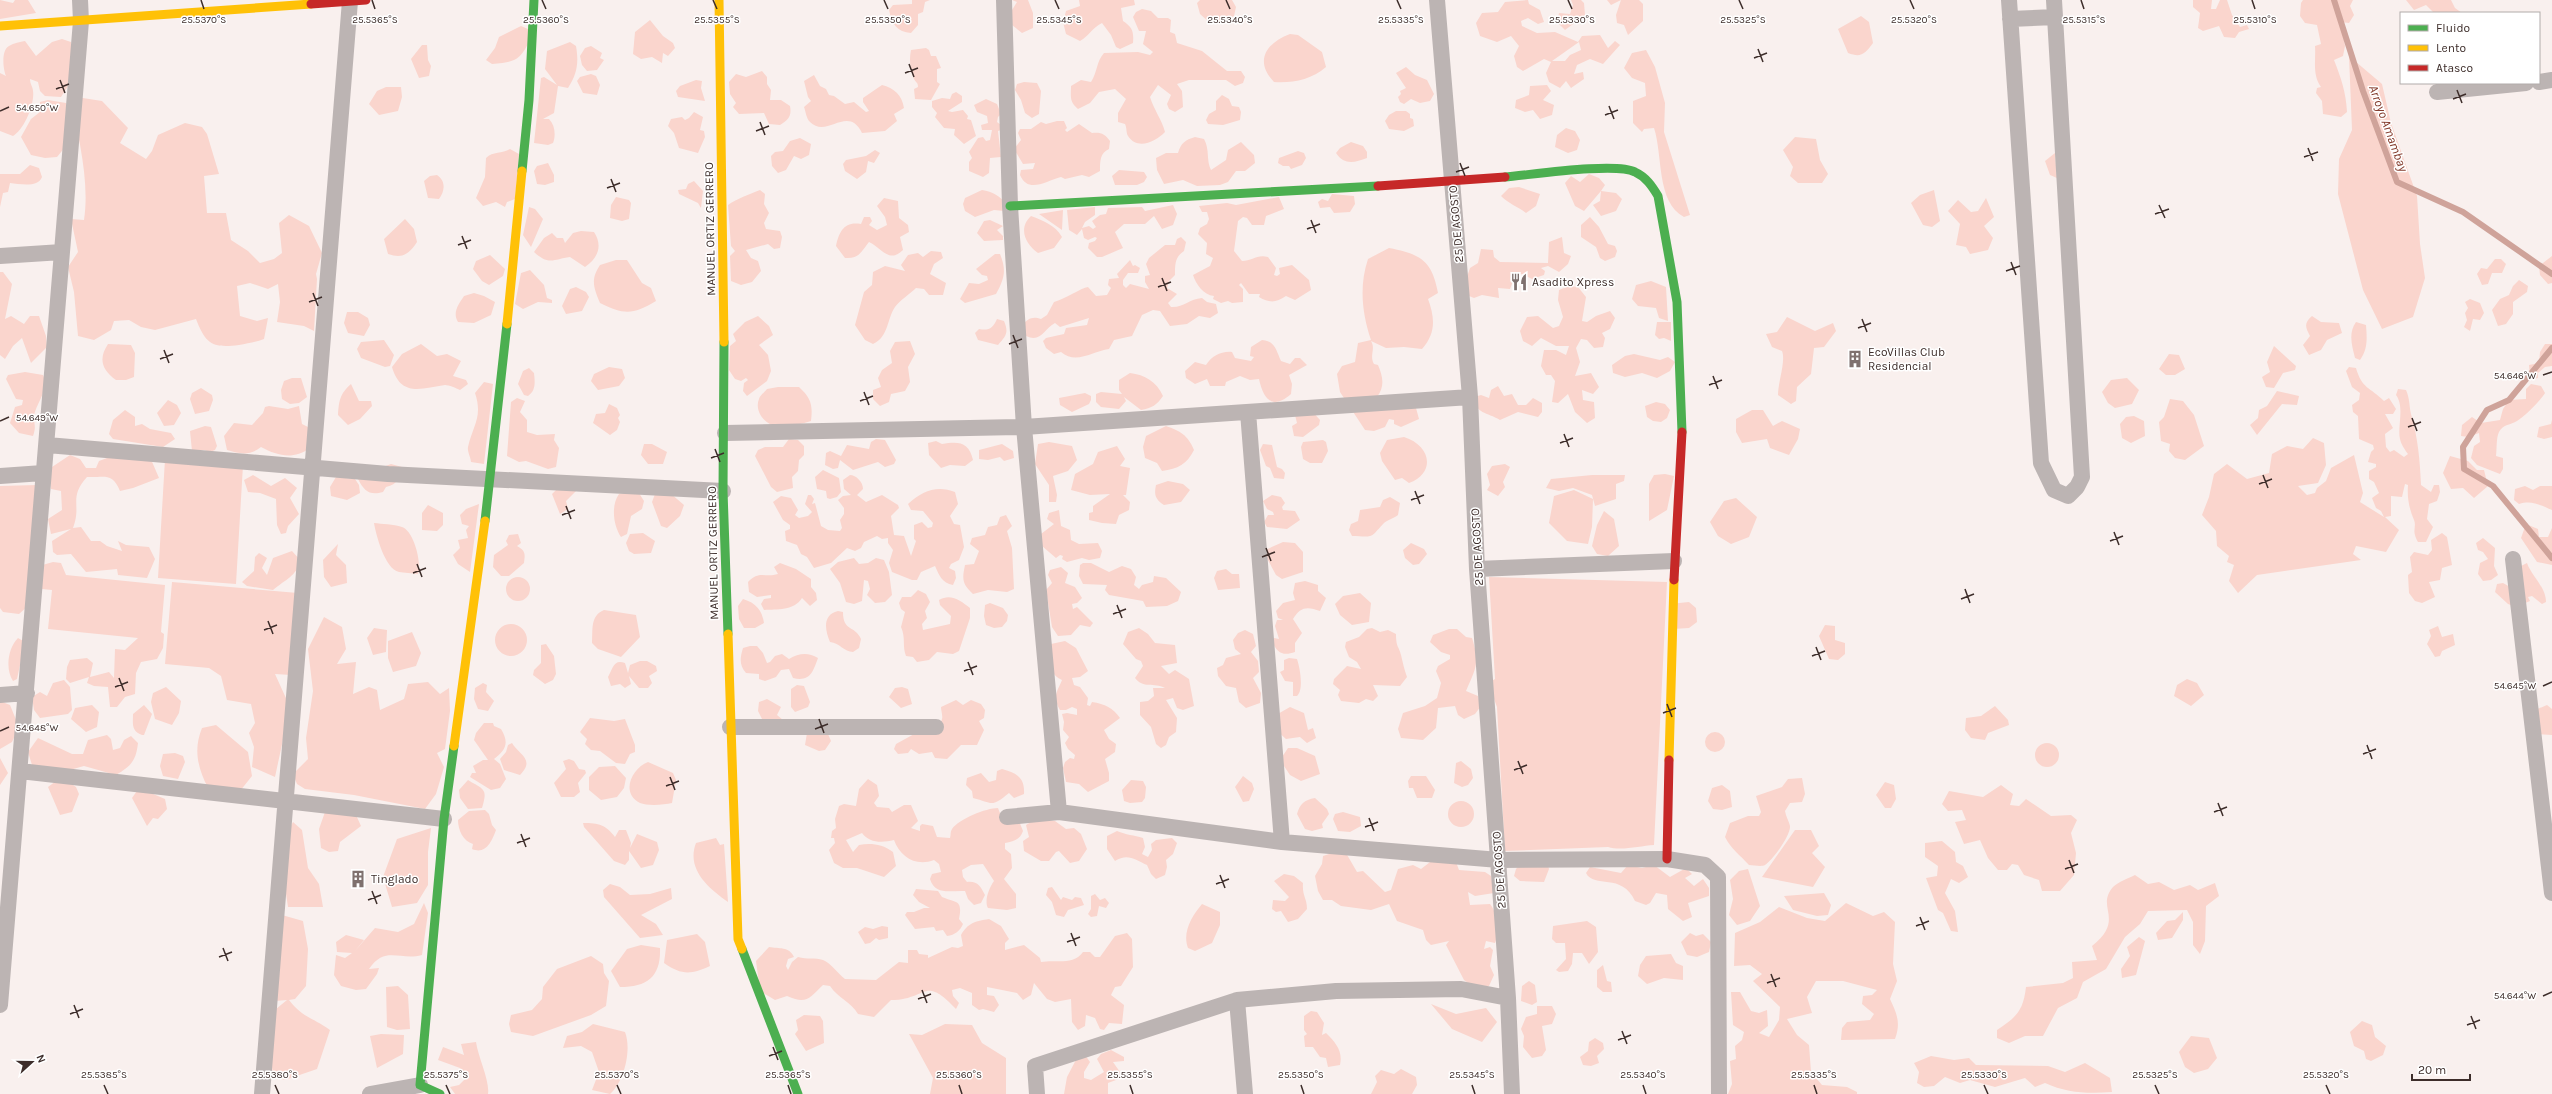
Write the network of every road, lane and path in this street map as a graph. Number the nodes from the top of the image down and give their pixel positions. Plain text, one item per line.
1 (80, 0) edge
2 (534, 0) edge
3 (719, 0) edge
4 (1004, 0) edge
5 (1438, 0) edge
6 (2009, 0) edge
7 (2054, 0) edge
8 (358, 1) edge
9 (2055, 17) junction
10 (2010, 19) junction
11 (81, 21) junction
12 (0, 26) edge
13 (2552, 80) edge
14 (2540, 82) edge
15 (2516, 84) edge
16 (2437, 92) dead end
17 (1452, 182) junction
18 (1010, 206) junction
19 (62, 252) junction
20 (0, 256) edge
21 (1470, 397) junction
22 (1248, 412) junction
23 (1024, 427) junction
24 (725, 433) junction
25 (47, 445) junction
26 (313, 467) junction
27 (43, 473) junction
28 (0, 476) edge
29 (491, 480) junction
30 (723, 491) junction
31 (2514, 559) dead end
32 (1674, 561) junction
33 (1477, 569) junction
34 (27, 694) junction
35 (0, 695) edge
36 (936, 727) dead end
37 (730, 728) junction
38 (20, 771) junction
39 (284, 801) junction
40 (1059, 812) junction
41 (1007, 817) dead end
42 (444, 819) junction
43 (1282, 842) junction
44 (1667, 859) junction
45 (1499, 860) junction
46 (2552, 893) edge
47 (3, 948) edge
48 (1508, 998) junction
49 (1237, 1000) junction
50 (0, 1005) edge
51 (420, 1085) junction
52 (262, 1094) edge
53 (370, 1094) edge
54 (440, 1094) edge
55 (798, 1094) edge
56 (1037, 1094) edge
57 (1245, 1094) edge
58 (1512, 1094) edge
59 (1718, 1094) edge

1 - 11 street
2 - 29 street
3 - 24 street, MANUEL ORTIZ GERRERO
4 - 18 street
5 - 17 street, 25 DE AGOSTO
6 - 10 street
7 - 9 street
8 - 11 street
8 - 26 street
9 - 10 street
9 - 10 street
11 - 12 street
11 - 19 street
13 - 14 street
15 - 16 street
17 - 18 street
17 - 21 street, 25 DE AGOSTO
17 - 32 street
18 - 23 street
19 - 20 street
19 - 25 street
21 - 22 street
21 - 33 street, 25 DE AGOSTO
22 - 23 street
22 - 43 street
23 - 24 street
23 - 40 street
24 - 30 street, MANUEL ORTIZ GERRERO
25 - 26 street
25 - 27 street
26 - 29 street
26 - 39 street
27 - 28 street
27 - 34 street
29 - 30 street
29 - 42 street
30 - 37 street, MANUEL ORTIZ GERRERO
31 - 46 street
32 - 33 street
32 - 44 street
33 - 45 street, 25 DE AGOSTO
34 - 35 street
34 - 38 street
36 - 37 street
37 - 55 street, MANUEL ORTIZ GERRERO
38 - 39 street
38 - 47 street
39 - 42 street
39 - 52 street
40 - 41 street
40 - 43 street
42 - 51 street
43 - 45 street
44 - 45 street
44 - 59 street
45 - 48 street, 25 DE AGOSTO
47 - 50 street
48 - 49 street
48 - 58 street, 25 DE AGOSTO
49 - 56 street
49 - 57 street
51 - 53 street
51 - 54 street

